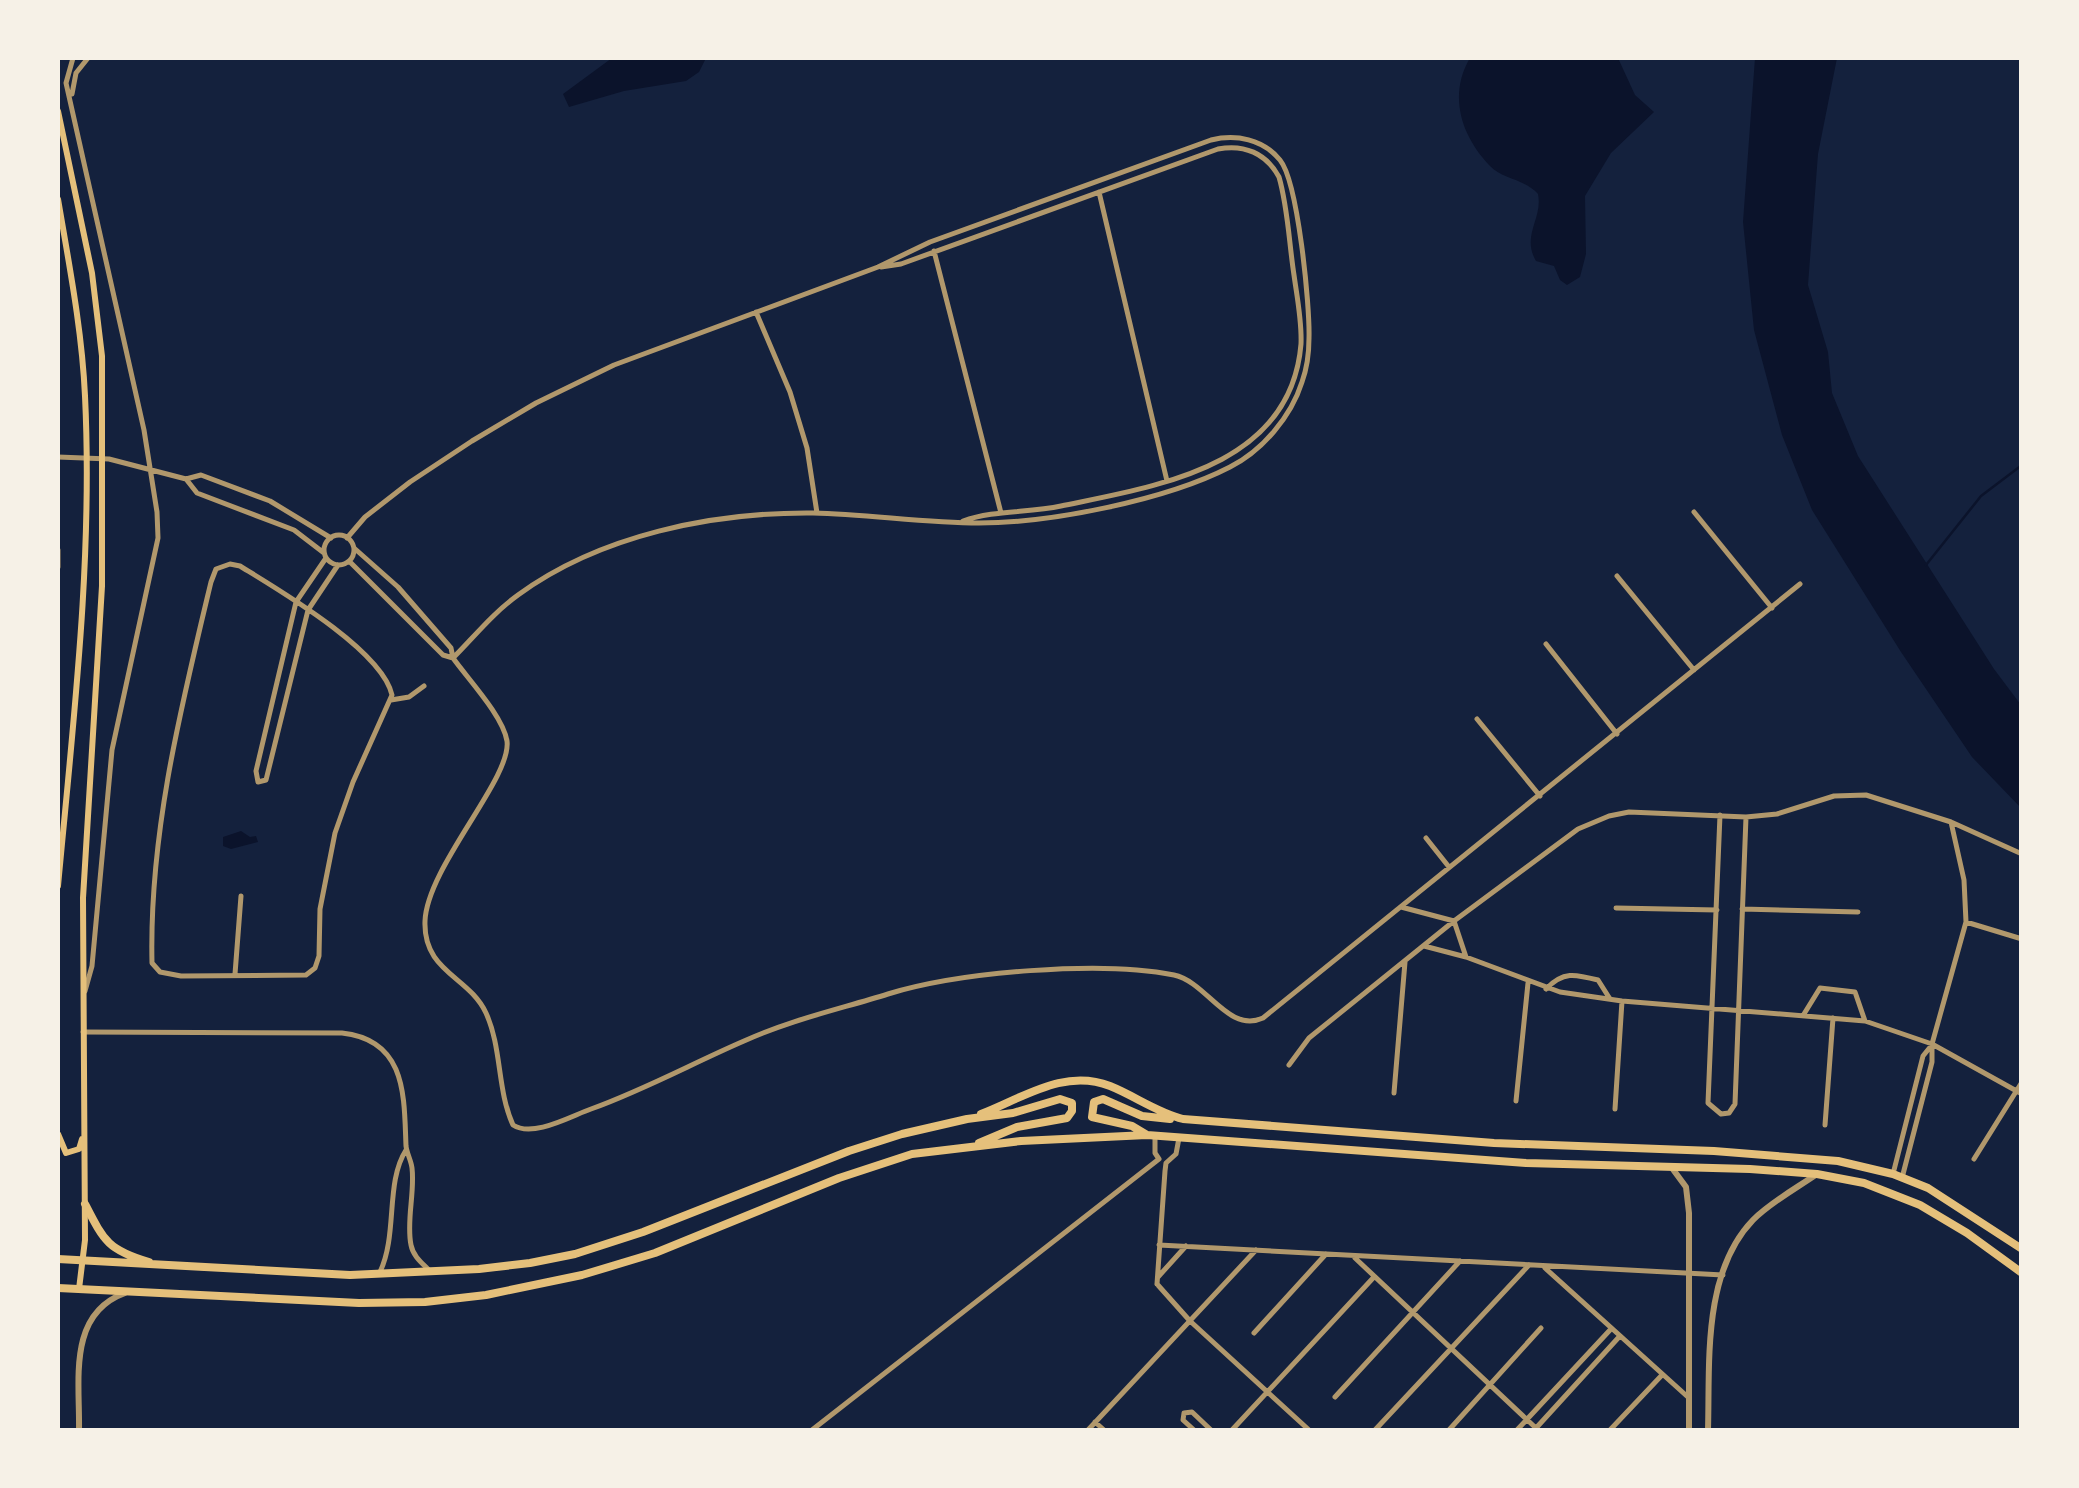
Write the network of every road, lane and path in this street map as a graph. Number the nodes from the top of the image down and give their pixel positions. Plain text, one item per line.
1 (88, 58) edge
2 (69, 59) edge
3 (71, 96) junction
4 (58, 111) edge
5 (1099, 192) junction
6 (58, 199) edge
7 (934, 251) junction
8 (878, 267) junction
9 (756, 312) junction
10 (58, 457) edge
11 (151, 469) junction
12 (186, 479) junction
13 (1166, 481) junction
14 (1694, 512) dead end
15 (816, 513) junction
16 (1001, 513) junction
17 (960, 522) junction
18 (331, 538) junction
19 (347, 538) junction
20 (354, 548) junction
21 (58, 550) edge
22 (325, 556) junction
23 (349, 562) junction
24 (338, 565) junction
25 (58, 567) edge
26 (1617, 576) dead end
27 (1800, 584) dead end
28 (296, 602) junction
29 (1772, 608) junction
30 (308, 610) junction
31 (1546, 644) dead end
32 (453, 658) junction
33 (1695, 671) junction
34 (424, 686) dead end
35 (391, 700) junction
36 (271, 708) junction
37 (282, 710) junction
38 (1476, 719) dead end
39 (1617, 734) junction
40 (1540, 796) junction
41 (1720, 815) junction
42 (1746, 816) junction
43 (1951, 822) junction
44 (1426, 838) dead end
45 (2022, 854) edge
46 (1449, 868) junction
47 (58, 886) edge
48 (242, 896) dead end
49 (1400, 906) junction
50 (1616, 908) dead end
51 (1717, 910) junction
52 (1742, 910) junction
53 (1858, 912) dead end
54 (1454, 921) junction
55 (1966, 922) junction
56 (2022, 939) edge
57 (1423, 946) junction
58 (1466, 958) junction
59 (1405, 960) junction
60 (235, 974) junction
61 (1528, 983) junction
62 (1546, 989) junction
63 (1611, 1000) junction
64 (1622, 1001) junction
65 (82, 1003) junction
66 (1712, 1008) junction
67 (1738, 1008) junction
68 (1804, 1015) junction
69 (1833, 1018) junction
70 (1864, 1021) junction
71 (83, 1032) junction
72 (1932, 1044) junction
73 (1289, 1065) dead end
74 (2022, 1082) edge
75 (2019, 1092) edge
76 (1394, 1094) dead end
77 (1516, 1101) dead end
78 (1614, 1110) dead end
79 (967, 1119) junction
80 (1183, 1120) junction
81 (1825, 1125) dead end
82 (84, 1133) junction
83 (58, 1134) edge
84 (1151, 1135) junction
85 (1179, 1136) junction
86 (970, 1146) junction
87 (406, 1150) junction
88 (1974, 1159) dead end
89 (1166, 1160) junction
90 (1672, 1168) junction
91 (1816, 1174) junction
92 (1897, 1176) junction
93 (85, 1204) junction
94 (1158, 1244) junction
95 (1186, 1246) junction
96 (2022, 1248) edge
97 (1256, 1250) junction
98 (1326, 1254) junction
99 (1353, 1256) junction
100 (58, 1259) edge
101 (84, 1261) junction
102 (1460, 1261) junction
103 (163, 1266) junction
104 (1529, 1266) junction
105 (1543, 1266) junction
106 (430, 1271) junction
107 (1690, 1273) junction
108 (2022, 1273) edge
109 (380, 1274) junction
110 (1723, 1275) junction
111 (1374, 1277) junction
112 (1157, 1281) junction
113 (58, 1288) edge
114 (1150, 1288) dead end
115 (79, 1289) junction
116 (130, 1291) junction
117 (1413, 1313) junction
118 (1190, 1321) junction
119 (1540, 1328) dead end
120 (1610, 1330) junction
121 (1254, 1334) dead end
122 (1618, 1336) junction
123 (1451, 1350) junction
124 (1573, 1370) junction
125 (1662, 1375) junction
126 (1582, 1378) junction
127 (1490, 1386) junction
128 (1268, 1392) junction
129 (1335, 1397) dead end
130 (1689, 1398) junction
131 (1527, 1420) junction
132 (1095, 1422) junction
133 (79, 1430) edge
134 (812, 1430) edge
135 (1088, 1430) edge
136 (1104, 1430) edge
137 (1194, 1430) edge
138 (1212, 1430) edge
139 (1232, 1430) edge
140 (1309, 1430) edge
141 (1375, 1430) edge
142 (1449, 1430) edge
143 (1517, 1430) edge
144 (1536, 1430) edge
145 (1610, 1430) edge
146 (1689, 1430) edge
147 (1708, 1430) edge

1 - 3 street
2 - 3 street
3 - 11 street
4 - 65 main road
5 - 7 street
5 - 13 street
5 - 13 street
6 - 47 main road
7 - 8 street
7 - 16 street
8 - 9 street
8 - 17 street
9 - 15 street
9 - 19 street
10 - 11 street
11 - 12 street
11 - 65 street
12 - 18 street
12 - 22 street
13 - 16 street
14 - 29 street
15 - 17 street
15 - 32 street
16 - 17 street
18 - 19 street
18 - 22 street
19 - 20 street
20 - 23 street
20 - 32 street
21 - 25 street
22 - 24 street
22 - 28 street
23 - 24 street
23 - 32 street
24 - 30 street
26 - 33 street
27 - 29 street
28 - 30 street
28 - 36 street
28 - 60 street
29 - 33 street
30 - 35 street
30 - 37 street
31 - 39 street
32 - 49 street
33 - 39 street
34 - 35 street
35 - 60 street
36 - 37 street
36 - 37 street
38 - 40 street
39 - 40 street
40 - 46 street
41 - 42 street
41 - 51 street
41 - 54 street
42 - 43 street
42 - 52 street
43 - 45 street
43 - 55 street
44 - 46 street
46 - 49 street
48 - 60 street
49 - 54 street
50 - 51 street
51 - 66 street
52 - 53 street
52 - 67 street
54 - 57 street
54 - 58 street
55 - 56 street
55 - 72 street
57 - 58 street
57 - 59 street
58 - 61 street
59 - 73 street
59 - 76 street
61 - 62 street
61 - 77 street
62 - 63 street
62 - 63 street
63 - 64 street
64 - 66 street
64 - 78 street
65 - 71 main road
66 - 67 street
66 - 67 street
67 - 68 street
68 - 69 street
68 - 70 street
69 - 70 street
69 - 81 street
70 - 72 street
71 - 82 main road
71 - 87 street
72 - 75 street
72 - 92 street
74 - 75 street
75 - 88 street
79 - 80 main road
79 - 86 main road
79 - 106 main road
80 - 84 main road
80 - 92 main road
82 - 83 main road
82 - 93 main road
84 - 85 main road
84 - 86 main road
84 - 89 street
85 - 89 street
85 - 90 main road
86 - 116 main road
87 - 106 street
87 - 109 street
89 - 94 street
89 - 134 street
90 - 91 main road
90 - 107 street
91 - 108 main road
91 - 110 street
92 - 96 main road
93 - 101 main road
93 - 103 main road
94 - 95 street
94 - 112 street
95 - 97 street
95 - 112 street
97 - 98 street
97 - 118 street
98 - 99 street
98 - 121 street
99 - 102 street
99 - 111 street
100 - 101 main road
101 - 103 main road
101 - 115 main road
102 - 104 street
102 - 117 street
103 - 109 main road
104 - 105 street
104 - 123 street
105 - 107 street
105 - 120 street
106 - 109 main road
107 - 110 street
107 - 130 street
110 - 147 street
111 - 117 street
111 - 128 street
112 - 114 street
112 - 118 street
113 - 115 main road
115 - 116 main road
116 - 133 street
117 - 123 street
117 - 129 street
118 - 128 street
118 - 132 street
119 - 127 street
120 - 122 street
120 - 124 street
122 - 125 street
122 - 126 street
123 - 127 street
123 - 141 street
124 - 126 street
124 - 131 street
125 - 130 street
125 - 145 street
126 - 144 street
127 - 131 street
127 - 142 street
128 - 139 street
128 - 140 street
130 - 146 street
131 - 143 street
131 - 144 street
132 - 135 street
132 - 136 street
137 - 138 street

